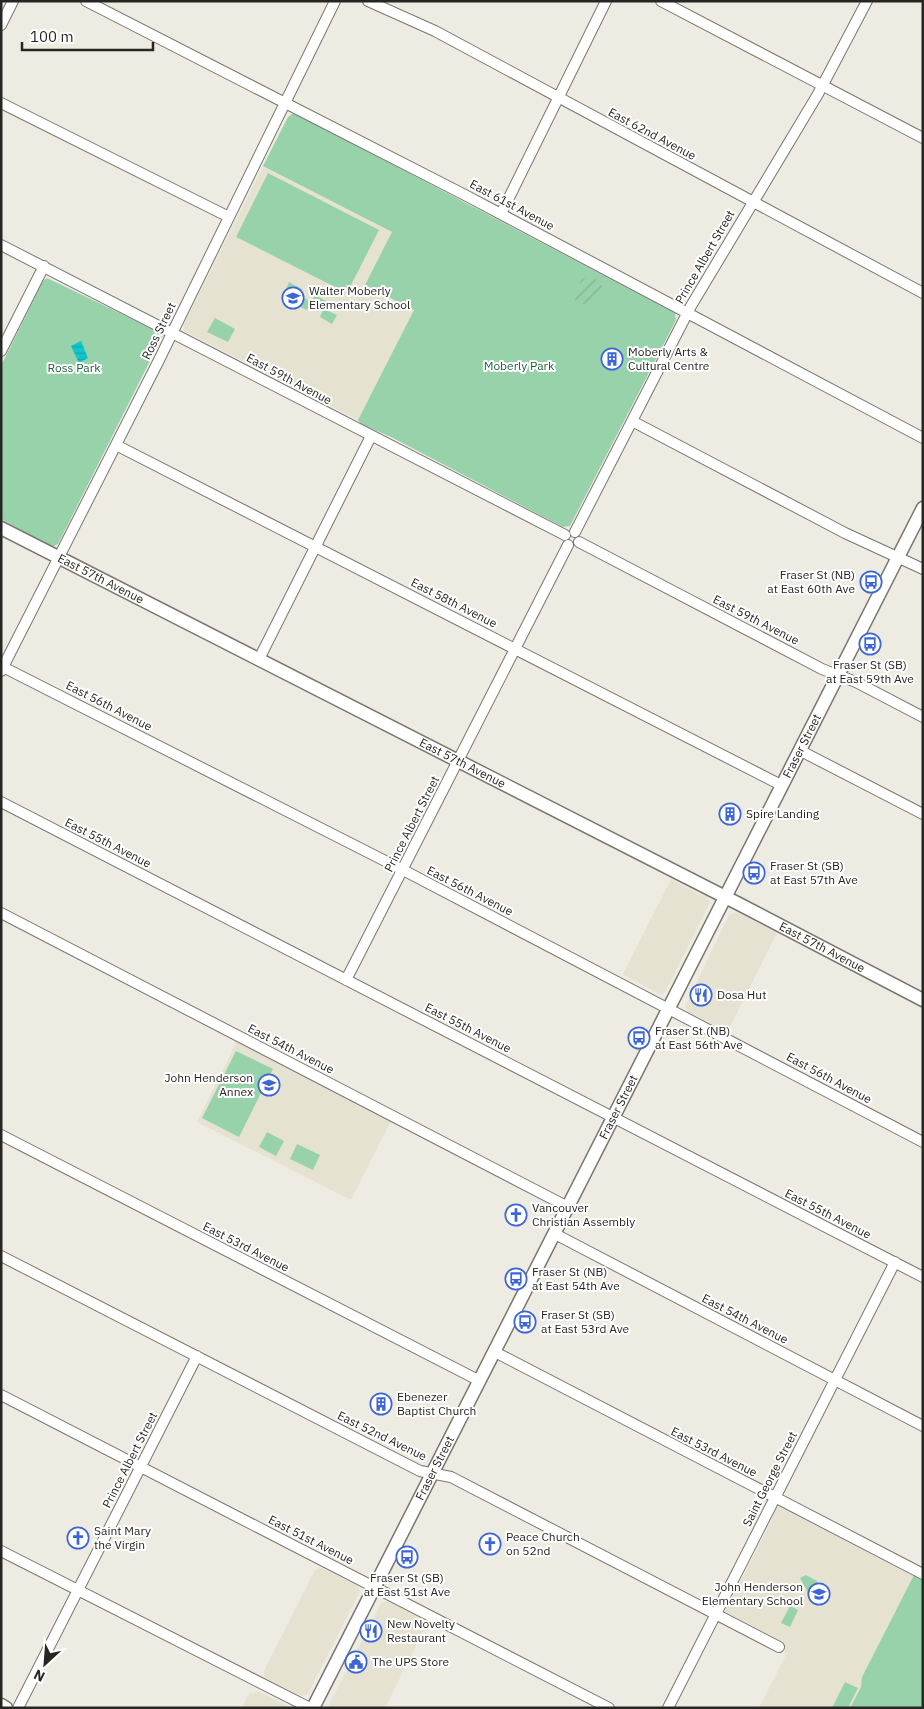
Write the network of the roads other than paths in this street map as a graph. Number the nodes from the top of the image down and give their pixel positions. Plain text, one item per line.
1 (13, 1) edge
2 (86, 1) edge
3 (335, 1) edge
4 (368, 1) edge
5 (606, 1) edge
6 (661, 1) edge
7 (867, 1) edge
8 (1, 25) edge
9 (823, 86) junction
10 (558, 99) junction
11 (1, 103) edge
12 (286, 103) junction
13 (923, 138) edge
14 (753, 201) junction
15 (502, 214) junction
16 (229, 217) junction
17 (1, 244) edge
18 (44, 266) junction
19 (923, 293) edge
20 (687, 313) junction
21 (173, 332) junction
22 (1, 351) edge
23 (632, 421) junction
24 (371, 436) junction
25 (923, 438) edge
26 (116, 445) junction
27 (923, 508) edge
28 (1, 528) edge
29 (572, 539) junction
30 (316, 546) junction
31 (58, 557) junction
32 (898, 557) junction
33 (923, 569) edge
34 (516, 648) junction
35 (259, 658) junction
36 (2, 669) edge
37 (838, 674) junction
38 (923, 717) edge
39 (799, 750) junction
40 (459, 761) junction
41 (781, 785) junction
42 (1, 802) edge
43 (923, 814) edge
44 (403, 870) junction
45 (724, 896) junction
46 (1, 913) edge
47 (346, 980) junction
48 (923, 1000) edge
49 (669, 1008) junction
50 (614, 1118) junction
51 (1, 1135) edge
52 (923, 1142) edge
53 (568, 1207) junction
54 (554, 1234) junction
55 (1, 1256) edge
56 (895, 1262) junction
57 (923, 1276) edge
58 (495, 1352) junction
59 (197, 1356) junction
60 (834, 1380) junction
61 (480, 1381) junction
62 (1, 1395) edge
63 (923, 1426) edge
64 (141, 1466) junction
65 (434, 1472) junction
66 (775, 1498) junction
67 (1, 1551) edge
68 (923, 1574) edge
69 (375, 1586) junction
70 (79, 1590) junction
71 (715, 1615) junction
72 (779, 1647) dead end
73 (1, 1705) edge
74 (6, 1708) edge
75 (18, 1708) edge
76 (312, 1708) edge
77 (609, 1708) edge
78 (668, 1708) edge

1 - 8 street
2 - 12 street, East 61st Avenue
3 - 12 street, Ross Street
4 - 10 street, East 62nd Avenue
5 - 10 street
6 - 9 street
7 - 9 street, Prince Albert Street
9 - 13 street
9 - 14 street, Prince Albert Street
10 - 14 street, East 62nd Avenue
10 - 15 street
11 - 16 street
12 - 15 street, East 61st Avenue
12 - 16 street, Ross Street
14 - 19 street, East 62nd Avenue
14 - 20 street, Prince Albert Street
15 - 20 street, East 61st Avenue
16 - 21 street, Ross Street
17 - 18 street, East 59th Avenue
18 - 21 street, East 59th Avenue
18 - 22 street
20 - 23 street, Prince Albert Street
20 - 25 street, East 61st Avenue
21 - 24 street, East 59th Avenue
21 - 26 street, Ross Street
23 - 29 street, Prince Albert Street
23 - 32 street
24 - 29 street, East 59th Avenue
24 - 30 street
26 - 30 street, East 58th Avenue
26 - 31 street, Ross Street
27 - 32 street, Fraser Street
28 - 31 street, East 57th Avenue
29 - 34 street, Prince Albert Street
29 - 37 street, East 59th Avenue
30 - 34 street, East 58th Avenue
30 - 35 street
31 - 35 street, East 57th Avenue
31 - 36 street, Ross Street
32 - 33 street
32 - 37 street, Fraser Street
34 - 40 street, Prince Albert Street
34 - 41 street, East 58th Avenue
35 - 40 street, East 57th Avenue
36 - 44 street, East 56th Avenue
37 - 38 street, East 59th Avenue
37 - 39 street, Fraser Street
39 - 41 street, Fraser Street
39 - 43 street
40 - 44 street, Prince Albert Street
40 - 45 street, East 57th Avenue
41 - 45 street, Fraser Street
42 - 47 street, East 55th Avenue
44 - 47 street, Prince Albert Street
44 - 49 street, East 56th Avenue
45 - 48 street, East 57th Avenue
45 - 49 street, Fraser Street
46 - 53 street, East 54th Avenue
47 - 50 street, East 55th Avenue
49 - 50 street, Fraser Street
49 - 52 street, East 56th Avenue
50 - 53 street, Fraser Street
50 - 56 street, East 55th Avenue
51 - 61 street, East 53rd Avenue
53 - 54 street, Fraser Street
54 - 58 street, Fraser Street
54 - 60 street, East 54th Avenue
55 - 59 street, East 52nd Avenue
56 - 57 street, East 55th Avenue
56 - 60 street, Saint George Street
58 - 61 street, Fraser Street
58 - 66 street, East 53rd Avenue
59 - 64 street, Prince Albert Street
59 - 65 street, East 52nd Avenue
60 - 63 street, East 54th Avenue
60 - 66 street, Saint George Street
61 - 65 street, Fraser Street
62 - 64 street, East 51st Avenue
64 - 69 street, East 51st Avenue
64 - 70 street, Prince Albert Street
65 - 69 street, Fraser Street
65 - 71 street, East 52nd Avenue
66 - 68 street, East 53rd Avenue
66 - 71 street, Saint George Street
67 - 70 street
69 - 76 street, Fraser Street
69 - 77 street, East 51st Avenue
70 - 75 street, Prince Albert Street
70 - 76 street
71 - 72 street, East 52nd Avenue
71 - 78 street, Saint George Street
73 - 74 street

